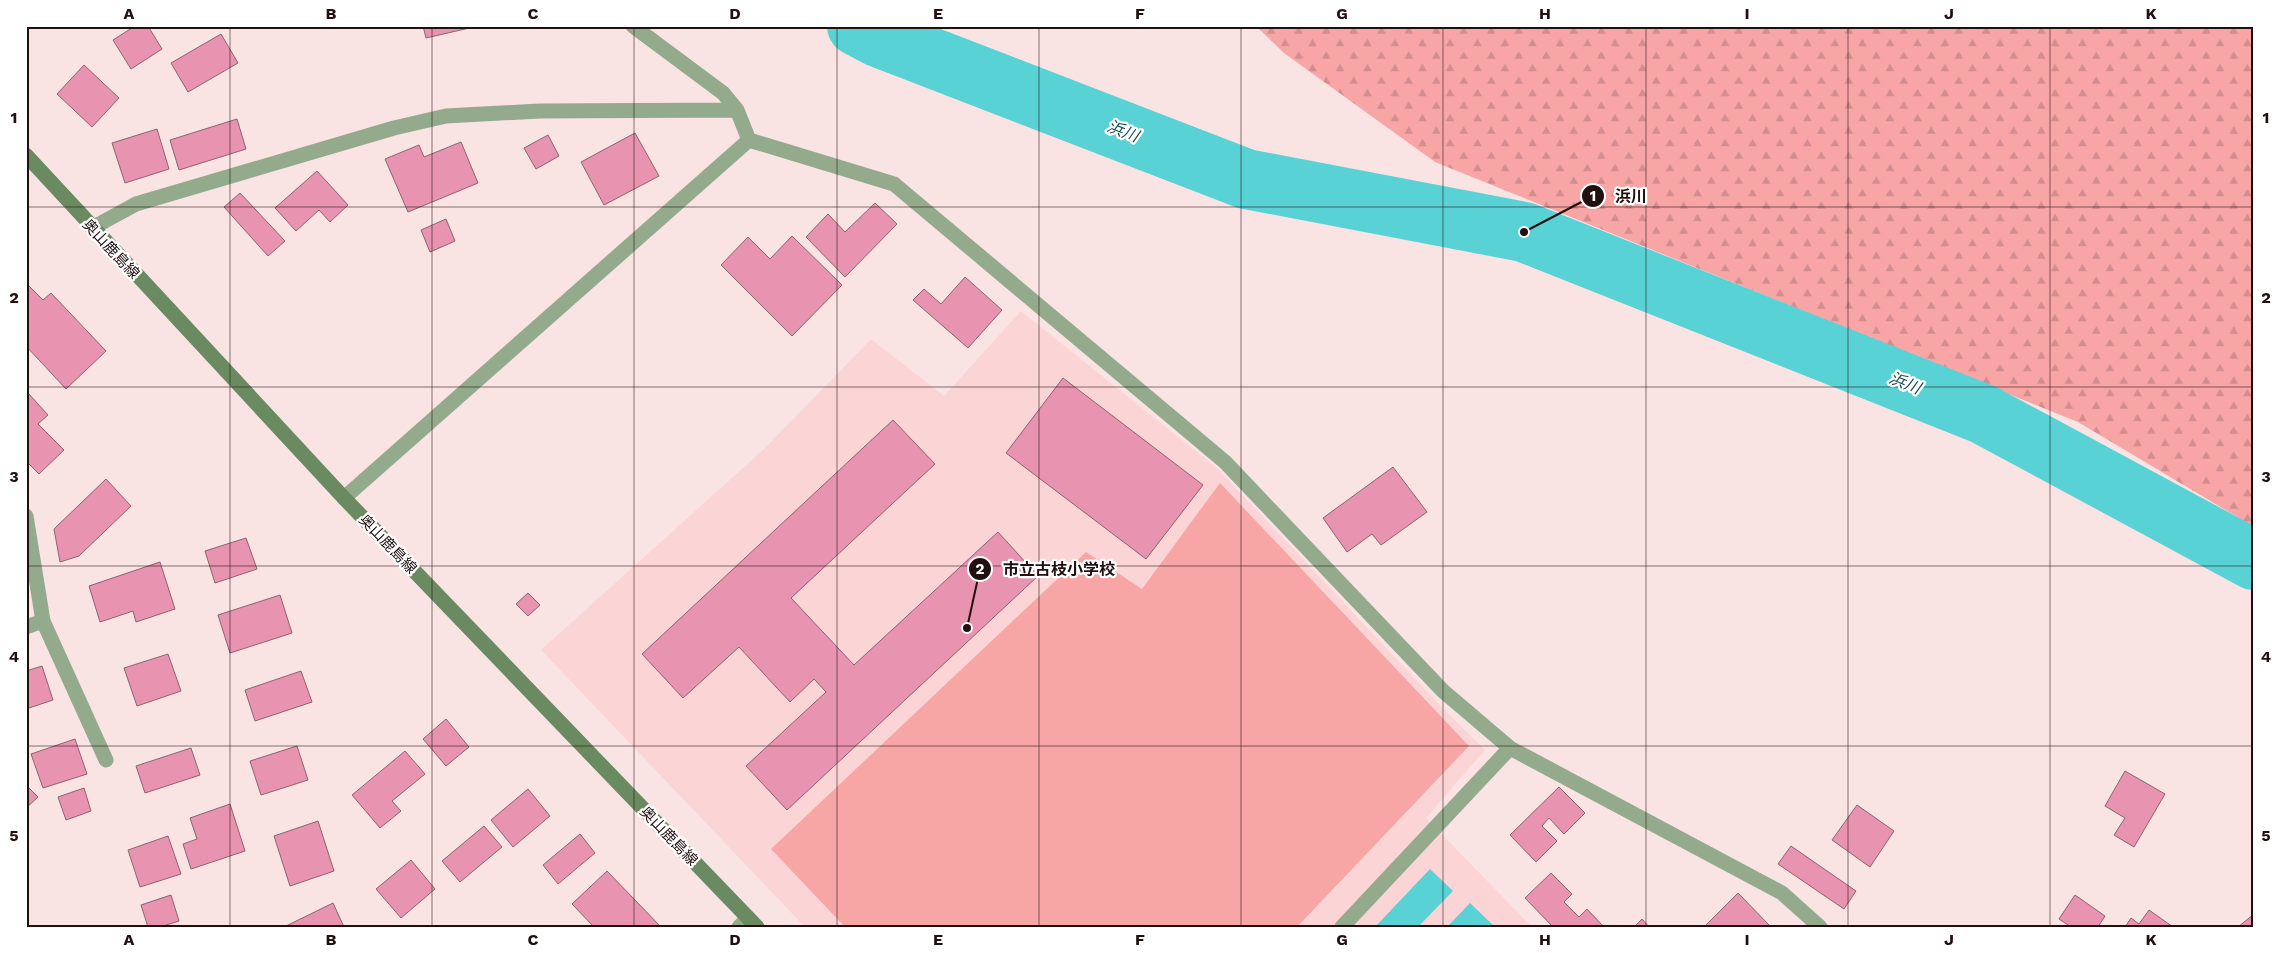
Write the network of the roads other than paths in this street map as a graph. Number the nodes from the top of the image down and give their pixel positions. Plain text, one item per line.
1 (633, 26) edge
2 (737, 110) junction
3 (749, 140) junction
4 (26, 155) edge
5 (92, 228) junction
6 (344, 498) junction
7 (26, 516) edge
8 (43, 621) junction
9 (26, 627) edge
10 (1510, 748) junction
11 (106, 760) dead end
12 (748, 924) edge
13 (1342, 927) edge
14 (1820, 927) edge

1 - 2 street
2 - 3 street
2 - 5 street
3 - 6 street
3 - 10 street
4 - 5 main road, 奥山鹿島線
5 - 6 main road, 奥山鹿島線
6 - 12 main road, 奥山鹿島線
7 - 8 street
8 - 9 street
8 - 11 street
10 - 13 street
10 - 14 street

